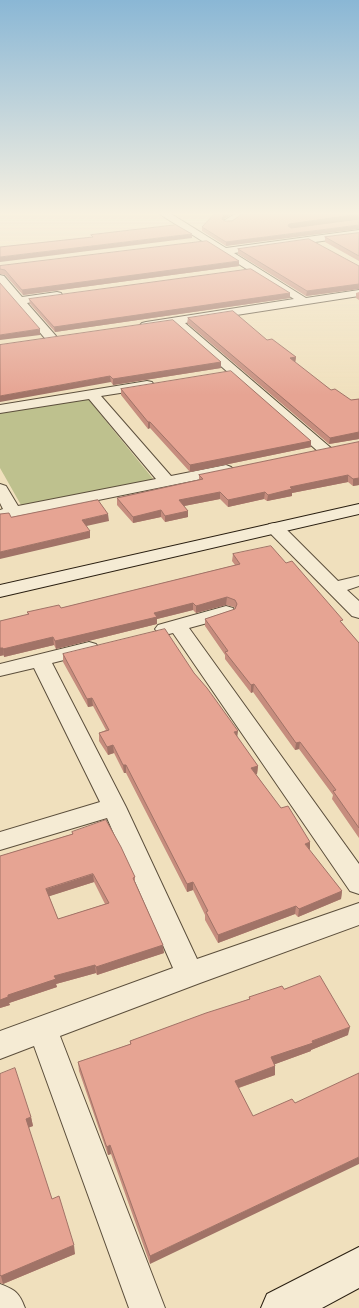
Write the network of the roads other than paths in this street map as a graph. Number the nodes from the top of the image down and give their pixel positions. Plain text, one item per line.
1 (259, 273) edge
2 (0, 278) edge
3 (359, 293) edge
4 (66, 294) edge
5 (19, 301) junction
6 (304, 301) junction
7 (176, 321) junction
8 (137, 326) edge
9 (37, 341) edge
10 (234, 371) junction
11 (218, 374) edge
12 (163, 382) edge
13 (92, 394) junction
14 (0, 409) edge
15 (325, 451) edge
16 (243, 467) edge
17 (167, 482) junction
18 (0, 489) edge
19 (359, 509) edge
20 (7, 514) edge
21 (275, 528) junction
22 (359, 581) edge
23 (335, 587) junction
24 (0, 591) edge
25 (226, 612) edge
26 (359, 612) edge
27 (178, 626) junction
28 (147, 634) edge
29 (109, 643) edge
30 (40, 660) junction
31 (0, 670) edge
32 (114, 807) junction
33 (0, 841) edge
34 (359, 884) edge
35 (359, 914) edge
36 (190, 974) junction
37 (42, 1028) junction
38 (0, 1045) edge
39 (359, 1267) edge
40 (0, 1302) edge
41 (7, 1308) edge
42 (147, 1308) edge
43 (282, 1308) edge

1 - 6 street
2 - 5 street
3 - 6 street
4 - 5 street
5 - 9 street
6 - 7 street
7 - 8 street
7 - 10 street
10 - 11 street
10 - 15 street
12 - 13 street
13 - 14 street
13 - 17 street
16 - 17 street
17 - 20 street
18 - 20 street
19 - 21 street
21 - 23 street
21 - 24 street
22 - 23 street
23 - 26 street
25 - 27 street
27 - 28 street
27 - 34 street
29 - 30 street
30 - 31 street
30 - 32 street
32 - 33 street
32 - 36 street
35 - 36 street
36 - 37 street
37 - 38 street
37 - 42 street
39 - 43 street
40 - 41 street

